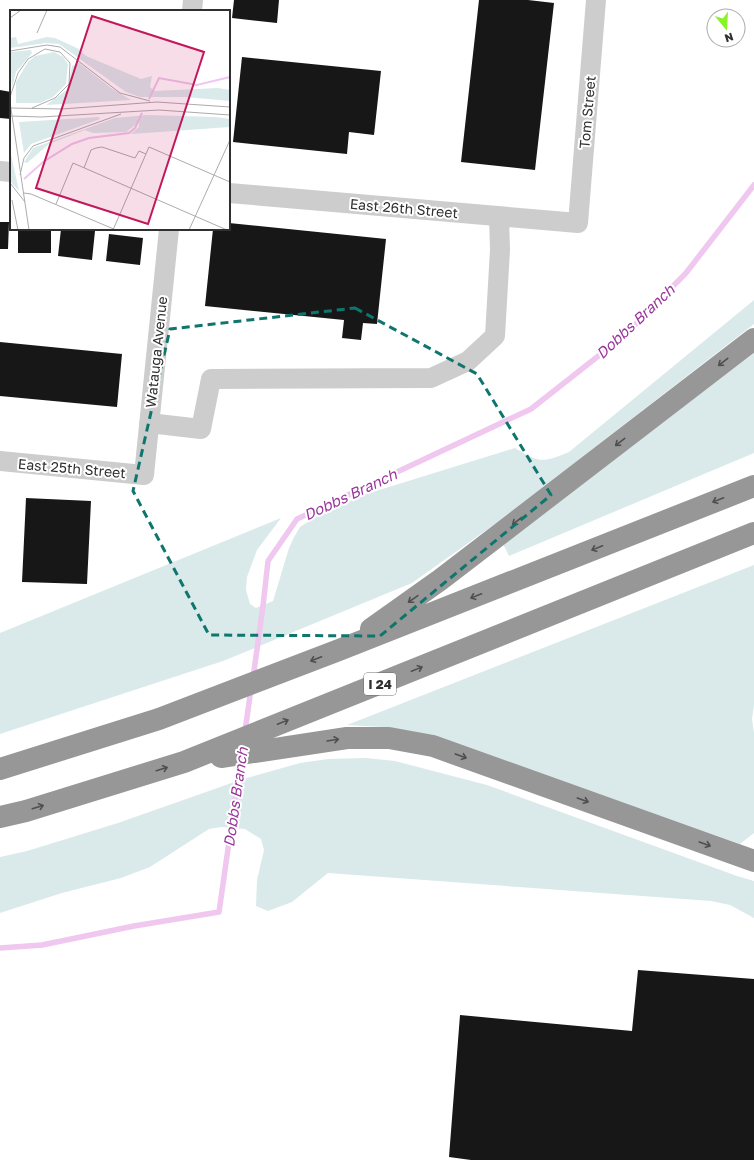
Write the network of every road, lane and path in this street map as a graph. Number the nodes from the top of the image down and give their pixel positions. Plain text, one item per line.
1 (193, 0) edge
2 (596, 0) edge
3 (192, 10) edge
4 (0, 171) edge
5 (10, 172) edge
6 (230, 193) edge
7 (500, 216) junction
8 (578, 223) joint
9 (169, 230) edge
10 (754, 339) edge
11 (150, 423) junction
12 (0, 461) edge
13 (144, 475) joint
14 (754, 486) edge
15 (754, 533) edge
16 (339, 650) junction
17 (184, 762) junction
18 (0, 769) edge
19 (0, 817) edge
20 (754, 861) edge

1 - 3 street
2 - 8 street, Tom Street
4 - 5 street
6 - 7 street, East 26th Street
7 - 8 street, East 26th Street
7 - 11 street
9 - 11 street, Watauga Avenue
10 -> 16 highway
11 - 13 street, Watauga Avenue
12 - 13 street, East 25th Street
14 -> 16 highway
17 -> 15 highway, I 24
16 -> 18 highway
19 -> 17 highway, I 24
17 -> 20 highway

